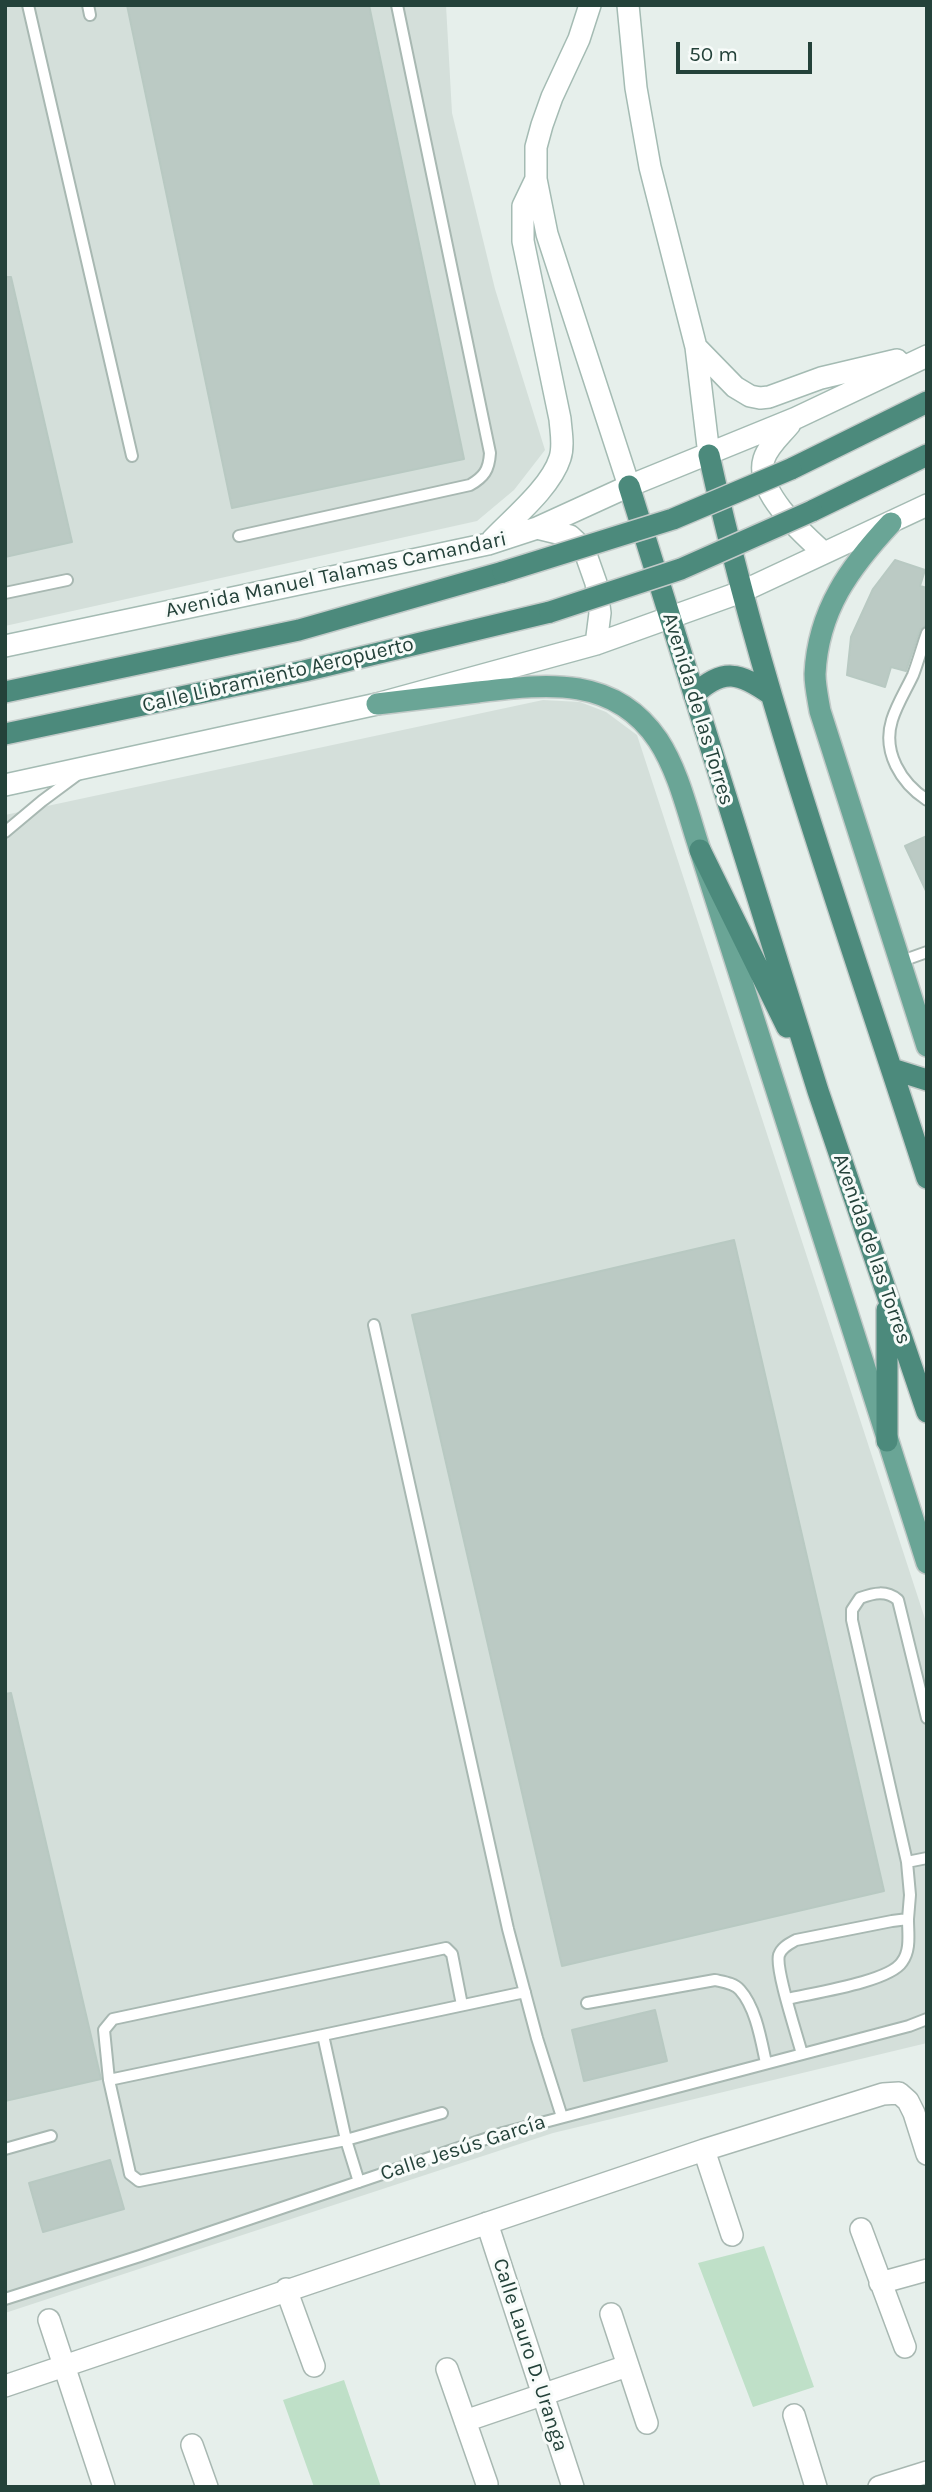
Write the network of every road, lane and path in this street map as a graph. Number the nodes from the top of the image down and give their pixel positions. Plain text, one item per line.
1 (28, 5) edge
2 (397, 5) edge
3 (590, 5) edge
4 (628, 5) edge
5 (536, 179) junction
6 (696, 347) junction
7 (927, 355) edge
8 (927, 402) edge
9 (796, 418) junction
10 (709, 455) junction
11 (927, 455) edge
12 (132, 456) dead end
13 (629, 486) junction
14 (927, 505) edge
15 (891, 523) junction
16 (537, 528) junction
17 (240, 536) dead end
18 (488, 544) junction
19 (824, 552) junction
20 (67, 580) dead end
21 (741, 592) junction
22 (5, 593) edge
23 (670, 619) junction
24 (927, 633) edge
25 (596, 644) junction
26 (5, 646) edge
27 (5, 692) edge
28 (694, 695) junction
29 (770, 695) junction
30 (377, 704) junction
31 (5, 734) edge
32 (88, 767) junction
33 (5, 785) edge
34 (927, 800) edge
35 (5, 832) edge
36 (700, 850) junction
37 (927, 953) edge
38 (900, 962) junction
39 (927, 1046) edge
40 (892, 1069) junction
41 (927, 1080) edge
42 (818, 1091) junction
43 (927, 1178) edge
44 (888, 1291) junction
45 (374, 1325) dead end
46 (927, 1412) edge
47 (887, 1441) junction
48 (927, 1563) edge
49 (927, 1718) edge
50 (927, 1857) edge
51 (907, 1862) junction
52 (908, 1919) junction
53 (525, 1992) junction
54 (787, 1999) junction
55 (587, 2003) dead end
56 (462, 2005) junction
57 (927, 2019) edge
58 (323, 2035) junction
59 (802, 2054) junction
60 (766, 2063) junction
61 (109, 2080) junction
62 (442, 2113) dead end
63 (562, 2117) junction
64 (51, 2136) dead end
65 (346, 2140) junction
66 (5, 2149) edge
67 (704, 2150) junction
68 (927, 2154) edge
69 (359, 2182) junction
70 (487, 2224) junction
71 (860, 2229) dead end
72 (732, 2235) dead end
73 (927, 2270) edge
74 (880, 2283) junction
75 (286, 2290) junction
76 (5, 2299) edge
77 (611, 2314) dead end
78 (49, 2320) dead end
79 (905, 2347) dead end
80 (627, 2365) junction
81 (64, 2366) junction
82 (314, 2366) dead end
83 (446, 2369) dead end
84 (5, 2386) edge
85 (541, 2394) junction
86 (794, 2415) dead end
87 (465, 2421) junction
88 (647, 2423) dead end
89 (192, 2445) dead end
90 (927, 2472) edge
91 (487, 2484) dead end
92 (104, 2487) edge
93 (207, 2487) edge
94 (573, 2487) edge
95 (816, 2487) edge
96 (879, 2487) edge

1 - 12 lane
2 - 17 lane
3 - 5 main road, Avenida de las Torres
4 - 6 main road
5 - 13 main road, Avenida de las Torres
5 - 18 main road
6 - 7 main road
6 - 10 main road
7 - 9 main road, Avenida Manuel Talamas Camandari
8 - 27 highway, Calle Libramiento Aeropuerto, bridge
9 - 10 main road, Avenida Manuel Talamas Camandari
9 - 19 main road
10 - 13 main road, Avenida Manuel Talamas Camandari
10 - 21 highway
11 - 31 highway, Calle Libramiento Aeropuerto, bridge
13 - 16 main road, Avenida Manuel Talamas Camandari
13 - 23 highway, Avenida de las Torres
14 - 15 main road
15 - 19 main road
15 - 38 main road
16 - 18 main road, Avenida Manuel Talamas Camandari
16 - 25 main road
18 - 26 main road, Avenida Manuel Talamas Camandari
19 - 21 main road
20 - 22 lane
21 - 23 main road
21 - 29 highway
23 - 25 main road
23 - 28 highway, Avenida de las Torres
24 - 34 lane
25 - 30 main road
28 - 29 highway
28 - 42 highway, Avenida de las Torres
29 - 40 highway
30 - 32 main road
30 - 36 main road, Avenida de las Torres
32 - 33 main road
32 - 35 lane
36 - 42 highway
36 - 47 main road, Avenida de las Torres
37 - 38 lane
38 - 39 main road
40 - 41 highway
40 - 43 highway
42 - 44 highway, Avenida de las Torres
44 - 46 highway, Avenida de las Torres
44 - 47 highway
45 - 53 lane
47 - 48 main road, Avenida de las Torres
49 - 51 lane
50 - 51 lane
51 - 52 lane
52 - 54 lane
52 - 54 lane
53 - 56 lane
53 - 63 lane
54 - 59 lane
55 - 60 lane
56 - 58 lane
56 - 61 lane
57 - 59 lane, Calle Jesús García
58 - 61 lane
58 - 65 lane
59 - 60 lane, Calle Jesús García
60 - 63 lane, Calle Jesús García
61 - 65 lane
62 - 65 lane
63 - 69 lane, Calle Jesús García
64 - 66 lane
65 - 69 lane
67 - 68 main road
67 - 70 main road
67 - 72 main road
69 - 76 lane, Calle Jesús García
70 - 75 main road
70 - 85 main road, Calle Lauro D. Uranga
71 - 74 main road
73 - 74 main road
74 - 79 main road
75 - 81 main road
75 - 82 main road
77 - 80 main road
78 - 81 main road
80 - 85 main road
80 - 88 main road
81 - 84 main road
81 - 92 main road
83 - 87 main road
85 - 87 main road
85 - 94 main road, Calle Lauro D. Uranga
86 - 95 main road
87 - 91 main road
89 - 93 main road
90 - 96 main road

